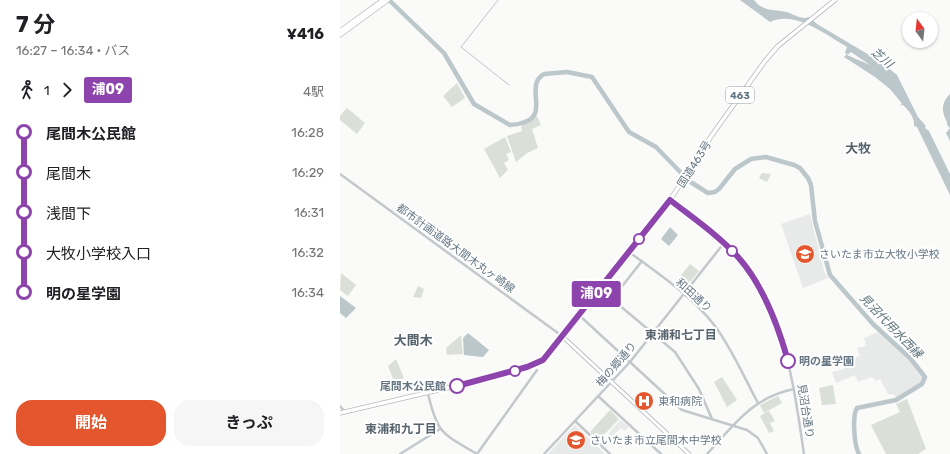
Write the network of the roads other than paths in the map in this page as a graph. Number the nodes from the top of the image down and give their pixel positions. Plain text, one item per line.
1 (383, 0) edge
2 (388, 0) edge
3 (835, 0) edge
4 (355, 23) junction
5 (340, 31) edge
6 (340, 35) edge
7 (340, 174) edge
8 (670, 200) junction
9 (724, 243) junction
10 (629, 252) junction
11 (642, 261) junction
12 (600, 289) junction
13 (683, 294) junction
14 (612, 299) junction
15 (579, 315) junction
16 (653, 333) junction
17 (562, 336) junction
18 (630, 362) junction
19 (537, 370) dead end
20 (611, 382) junction
21 (794, 389) junction
22 (428, 394) junction
23 (598, 396) junction
24 (758, 403) junction
25 (340, 406) edge
26 (346, 412) junction
27 (340, 413) edge
28 (712, 420) junction
29 (575, 421) junction
30 (734, 426) junction
31 (440, 429) junction
32 (400, 454) edge
33 (477, 454) edge
34 (544, 454) edge
35 (610, 454) edge
36 (661, 454) edge
37 (689, 454) edge
38 (708, 454) edge
39 (767, 454) edge
40 (804, 454) edge

1 - 4 highway
2 - 4 highway
3 - 8 highway, 国道463号 / 463
4 - 5 highway
4 - 6 highway
7 - 17 street, 都市計画道路大間木丸ヶ崎線
8 - 9 street, 見沼台通り
8 - 10 highway, 国道463号 / 463
9 - 13 street, 梅の郷通り
9 - 21 street, 見沼台通り
10 - 11 street, 和田通り
10 - 12 highway, 国道463号 / 463
11 - 13 street, 和田通り
11 - 14 street
12 - 14 street
12 - 15 highway, 国道463号 / 463
13 - 16 street, 梅の郷通り
13 - 24 street, 和田通り
14 - 16 street
15 - 17 highway, 国道463号 / 463
15 - 18 street
16 - 18 street, 梅の郷通り
16 - 28 street
17 - 20 main road
17 - 22 highway, 国道463号 / 463
18 - 20 street, 梅の郷通り
18 - 28 street
19 - 33 street
20 - 23 street, 梅の郷通り
20 - 37 main road
21 - 24 street
21 - 40 street, 見沼台通り
22 - 26 highway, 国道463号 / 463
22 - 31 street
23 - 29 street, 梅の郷通り
23 - 36 street
24 - 30 street
25 - 26 street
26 - 27 highway, 国道463号 / 463
28 - 30 street
29 - 34 street, 梅の郷通り
29 - 35 street
30 - 38 street
30 - 39 street
31 - 32 street
31 - 33 street

